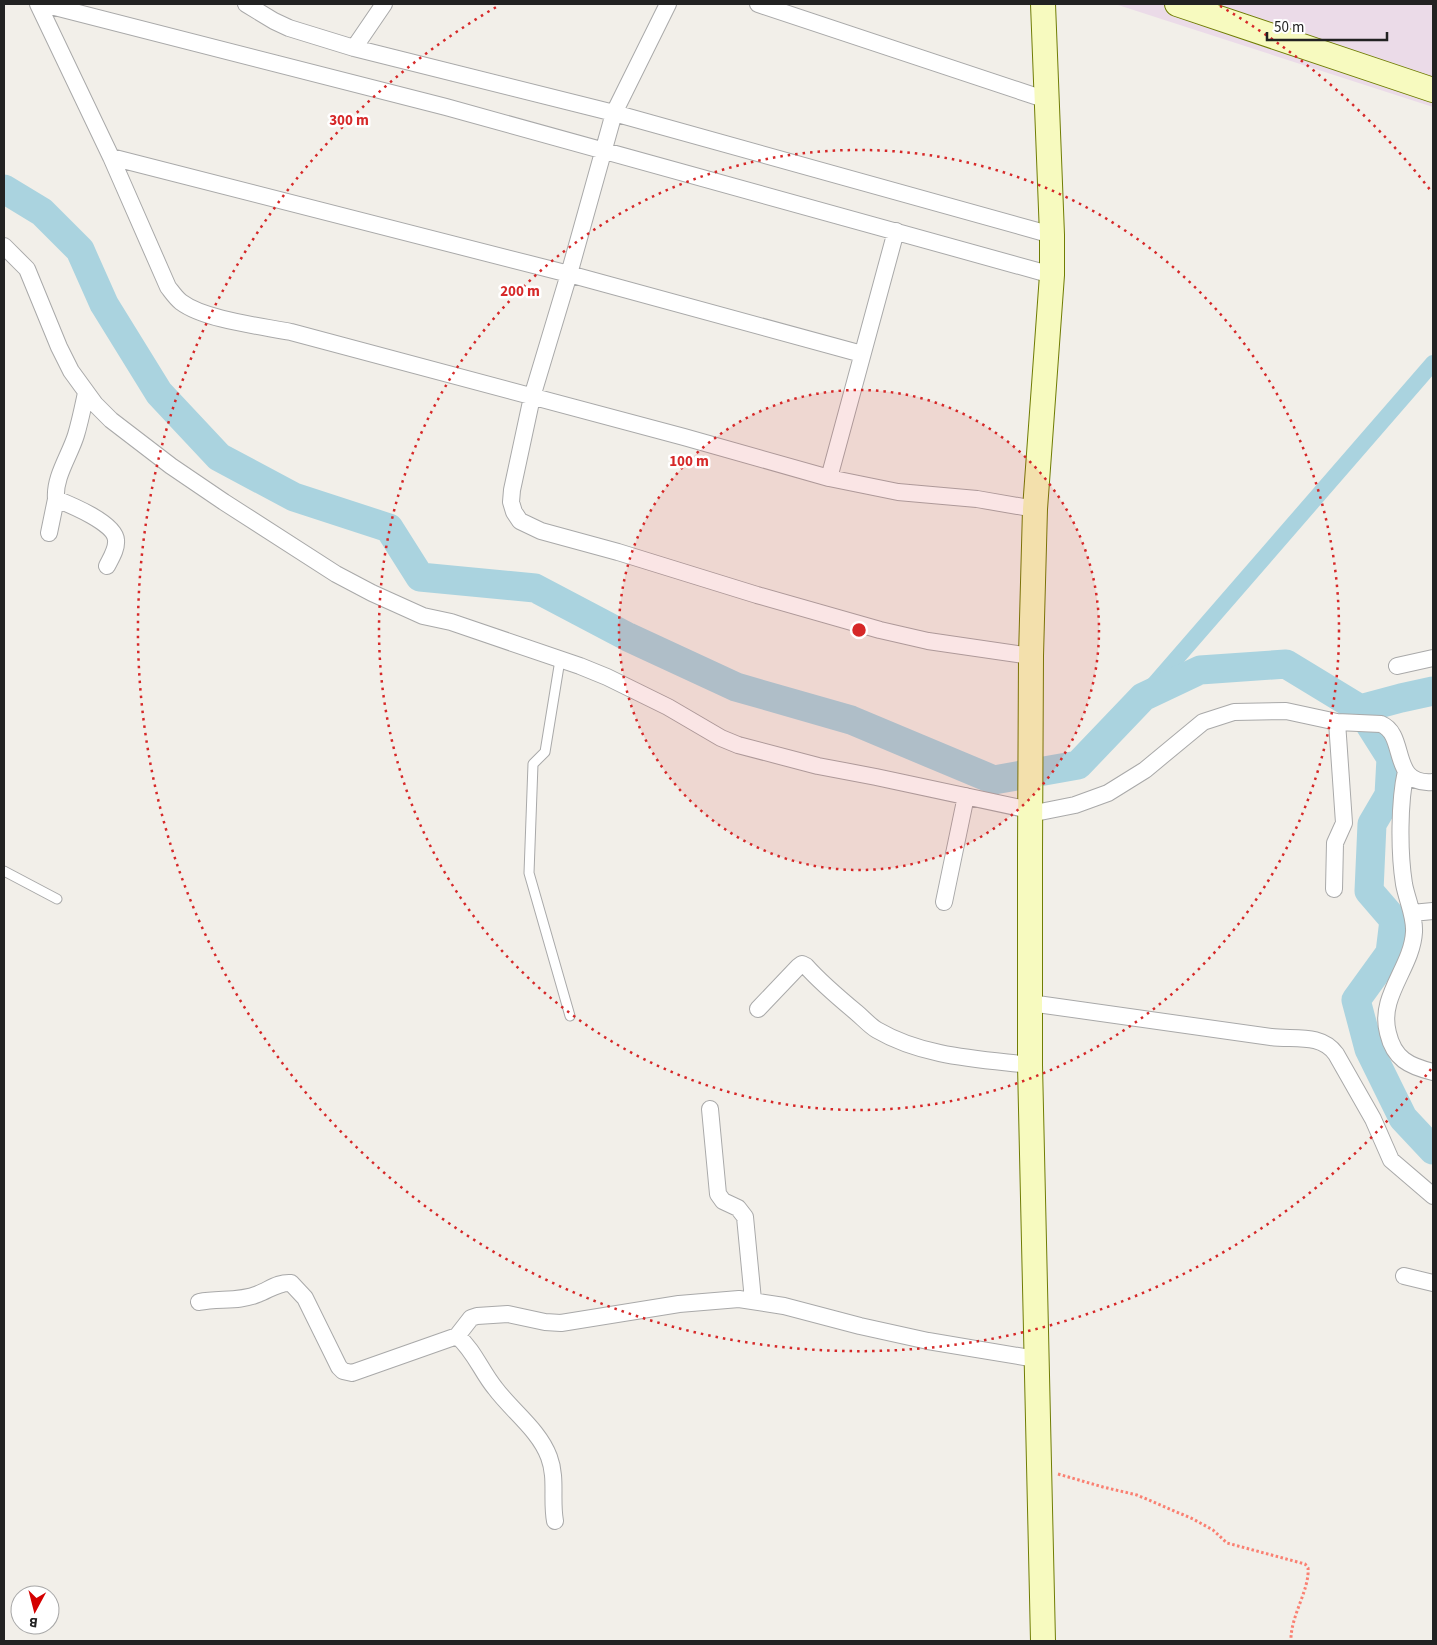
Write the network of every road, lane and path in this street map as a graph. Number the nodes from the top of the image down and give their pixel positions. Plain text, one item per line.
1 (38, 4) edge
2 (43, 4) edge
3 (246, 4) edge
4 (384, 4) edge
5 (668, 4) edge
6 (758, 4) edge
7 (1043, 4) edge
8 (1177, 4) edge
9 (354, 48) junction
10 (1433, 90) edge
11 (1047, 100) junction
12 (614, 114) junction
13 (603, 152) junction
14 (110, 157) junction
15 (896, 231) junction
16 (1052, 235) junction
17 (4, 246) edge
18 (569, 274) junction
19 (1052, 274) junction
20 (862, 354) junction
21 (86, 394) junction
22 (532, 397) junction
23 (829, 478) junction
24 (56, 499) junction
25 (1035, 509) junction
26 (49, 533) dead end
27 (107, 566) dead end
28 (1030, 656) junction
29 (1433, 658) edge
30 (560, 660) junction
31 (1397, 666) dead end
32 (1347, 723) junction
33 (1406, 771) junction
34 (1433, 782) edge
35 (966, 796) junction
36 (1030, 809) junction
37 (4, 871) edge
38 (1334, 889) dead end
39 (58, 899) dead end
40 (944, 902) dead end
41 (1433, 911) edge
42 (1412, 913) junction
43 (1030, 1003) junction
44 (758, 1010) dead end
45 (570, 1016) dead end
46 (1030, 1065) junction
47 (1433, 1072) edge
48 (710, 1109) dead end
49 (1433, 1196) edge
50 (1404, 1276) dead end
51 (1433, 1283) edge
52 (753, 1300) junction
53 (199, 1302) dead end
54 (457, 1336) junction
55 (1036, 1359) junction
56 (1040, 1471) junction
57 (555, 1521) dead end
58 (1043, 1641) edge
59 (1291, 1641) edge

1 - 14 street
2 - 13 street
3 - 9 street
4 - 9 street
5 - 12 street
6 - 11 street
7 - 11 street
8 - 10 street
9 - 12 street
11 - 16 street
12 - 13 street
12 - 16 street
13 - 15 street
13 - 18 street
14 - 18 street
14 - 22 street
15 - 19 street
15 - 20 street
16 - 19 street
17 - 21 street
18 - 20 street
18 - 22 street
19 - 25 street
20 - 23 street
21 - 24 street
21 - 30 street
22 - 23 street
22 - 28 street
23 - 25 street
24 - 26 street
24 - 27 street
25 - 28 street
28 - 36 street
29 - 31 street
30 - 35 street
30 - 45 lane
32 - 33 street
32 - 36 street
32 - 38 street
33 - 34 street
33 - 42 street
35 - 36 street
35 - 40 street
36 - 43 street
37 - 39 lane
41 - 42 street
42 - 47 street
43 - 46 street
43 - 49 street
44 - 46 street
46 - 55 street
48 - 52 street
50 - 51 street
52 - 54 street
52 - 55 street
53 - 54 street
54 - 57 street
55 - 56 street
56 - 58 street
56 - 59 path

